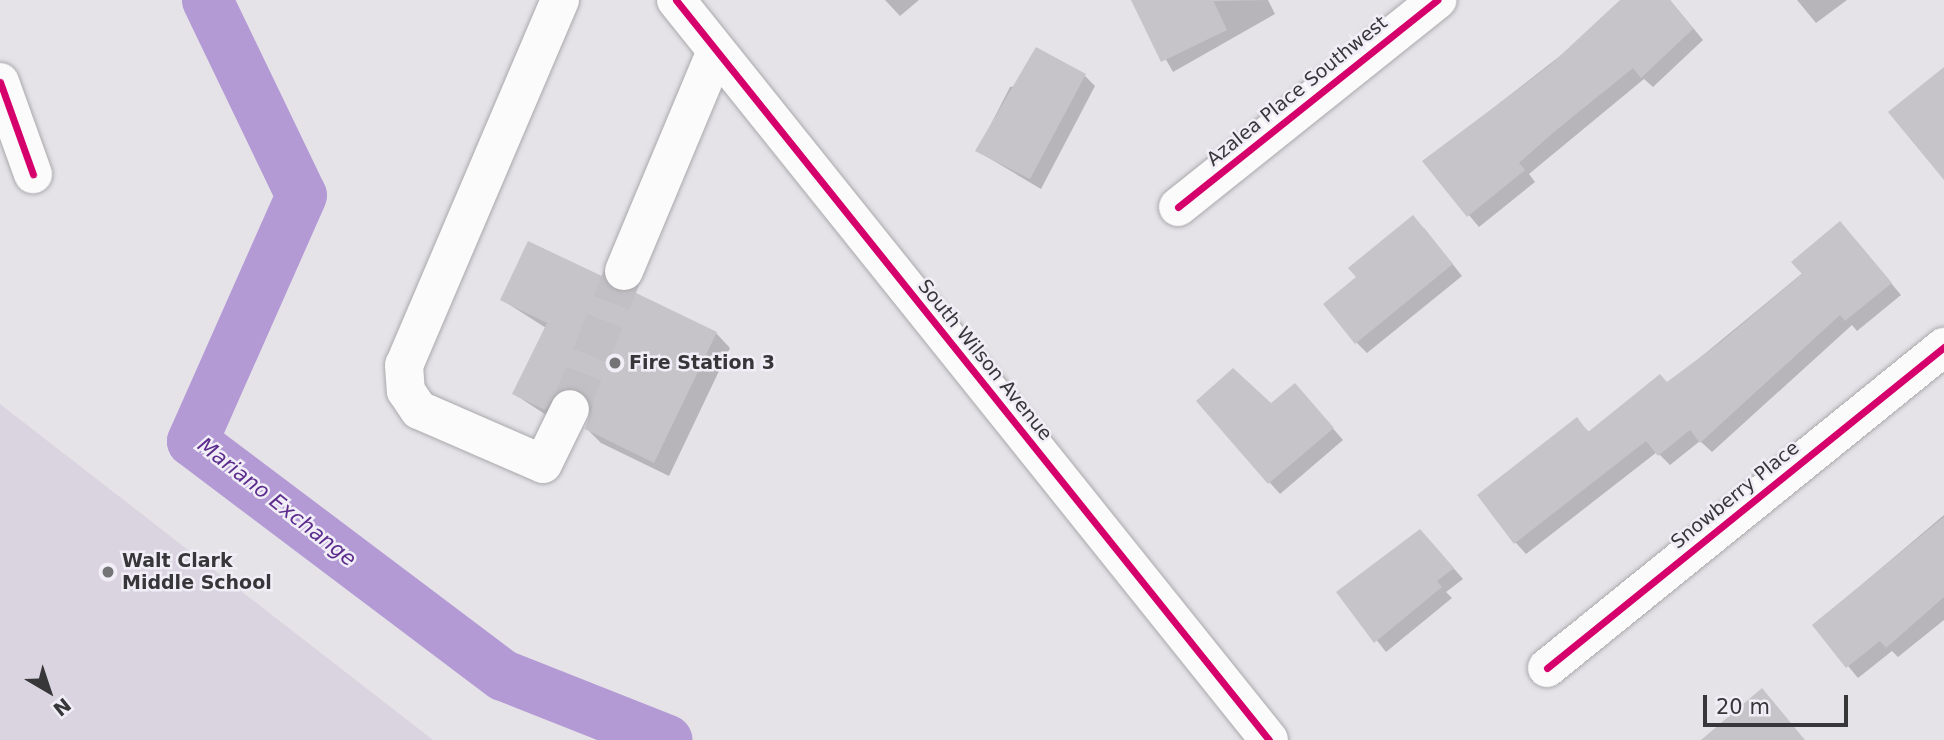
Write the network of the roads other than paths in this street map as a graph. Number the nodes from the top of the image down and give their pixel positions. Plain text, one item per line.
1 (560, 0) edge
2 (676, 0) edge
3 (1437, 0) edge
4 (716, 51) junction
5 (0, 82) edge
6 (33, 174) dead end
7 (1178, 207) dead end
8 (624, 271) tunnel mouth
9 (1944, 347) edge
10 (570, 409) tunnel mouth
11 (1547, 668) dead end
12 (1269, 740) edge

1 - 10 main road
2 - 4 main road, South Wilson Avenue
3 - 7 main road, Azalea Place Southwest
4 - 8 main road
4 - 12 main road, South Wilson Avenue
5 - 6 main road
9 - 11 main road, Snowberry Place

